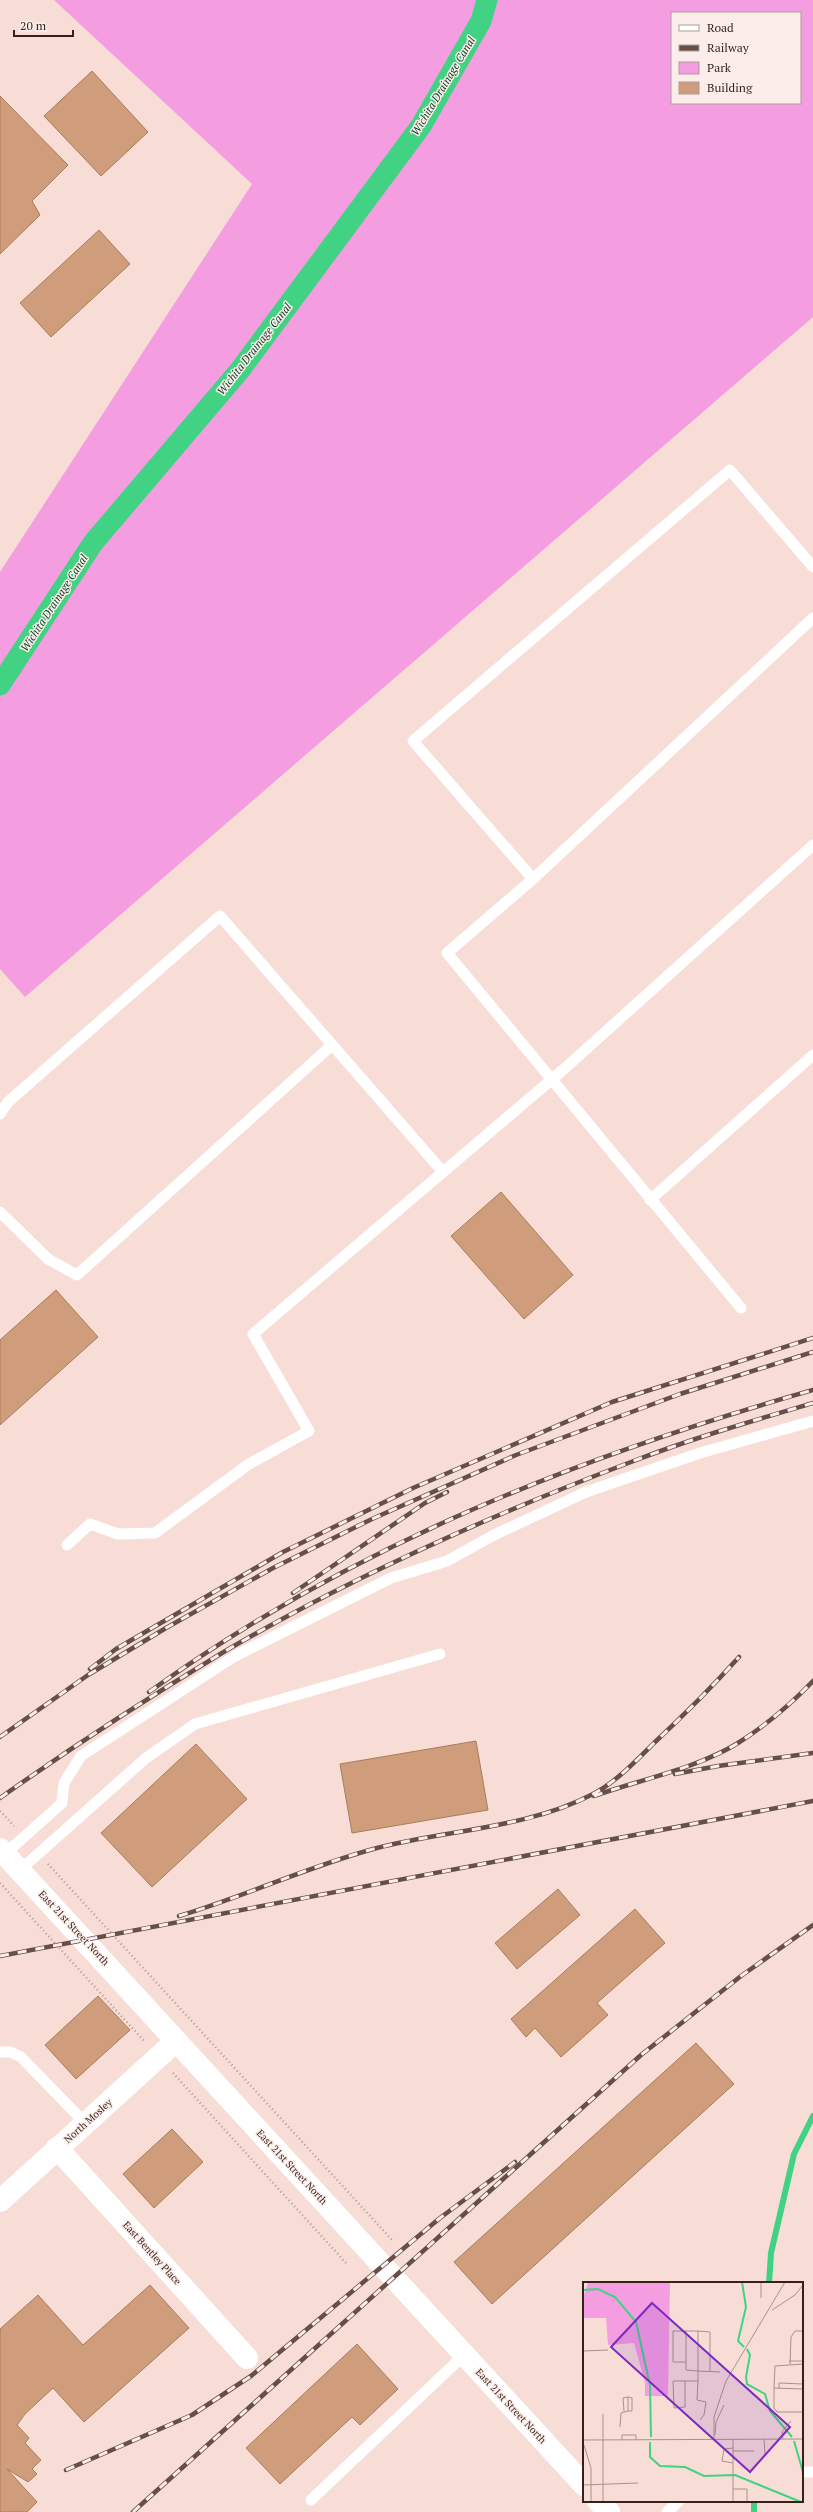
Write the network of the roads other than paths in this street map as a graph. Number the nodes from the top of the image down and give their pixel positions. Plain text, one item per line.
1 (813, 567) edge
2 (813, 618) edge
3 (813, 845) edge
4 (533, 878) junction
5 (332, 1045) junction
6 (813, 1055) edge
7 (551, 1080) junction
8 (0, 1114) edge
9 (443, 1172) junction
10 (650, 1200) junction
11 (0, 1212) edge
12 (741, 1308) dead end
13 (813, 1421) edge
14 (68, 1545) dead end
15 (440, 1654) dead end
16 (2, 1851) edge
17 (20, 1870) junction
18 (176, 2041) junction
19 (0, 2052) edge
20 (85, 2123) junction
21 (57, 2148) junction
22 (0, 2201) edge
23 (464, 2355) junction
24 (247, 2358) dead end
25 (583, 2484) edge
26 (311, 2500) dead end
27 (599, 2502) edge
28 (678, 2502) edge
29 (608, 2512) edge
30 (667, 2512) edge

1 - 4 lane
2 - 4 lane
3 - 7 lane
4 - 7 lane
5 - 8 lane
5 - 9 lane
5 - 11 lane
6 - 10 lane
7 - 9 lane
7 - 10 lane
9 - 14 lane
10 - 12 lane
13 - 16 lane
15 - 17 lane
16 - 17 main road, East 21st Street North
17 - 18 main road, East 21st Street North
18 - 20 main road, North Mosley
18 - 23 main road, East 21st Street North
19 - 20 lane
20 - 21 main road, North Mosley
21 - 22 main road, North Mosley
21 - 24 main road, East Bentley Place
23 - 25 main road, East 21st Street North
23 - 26 lane
27 - 29 main road
28 - 30 lane

